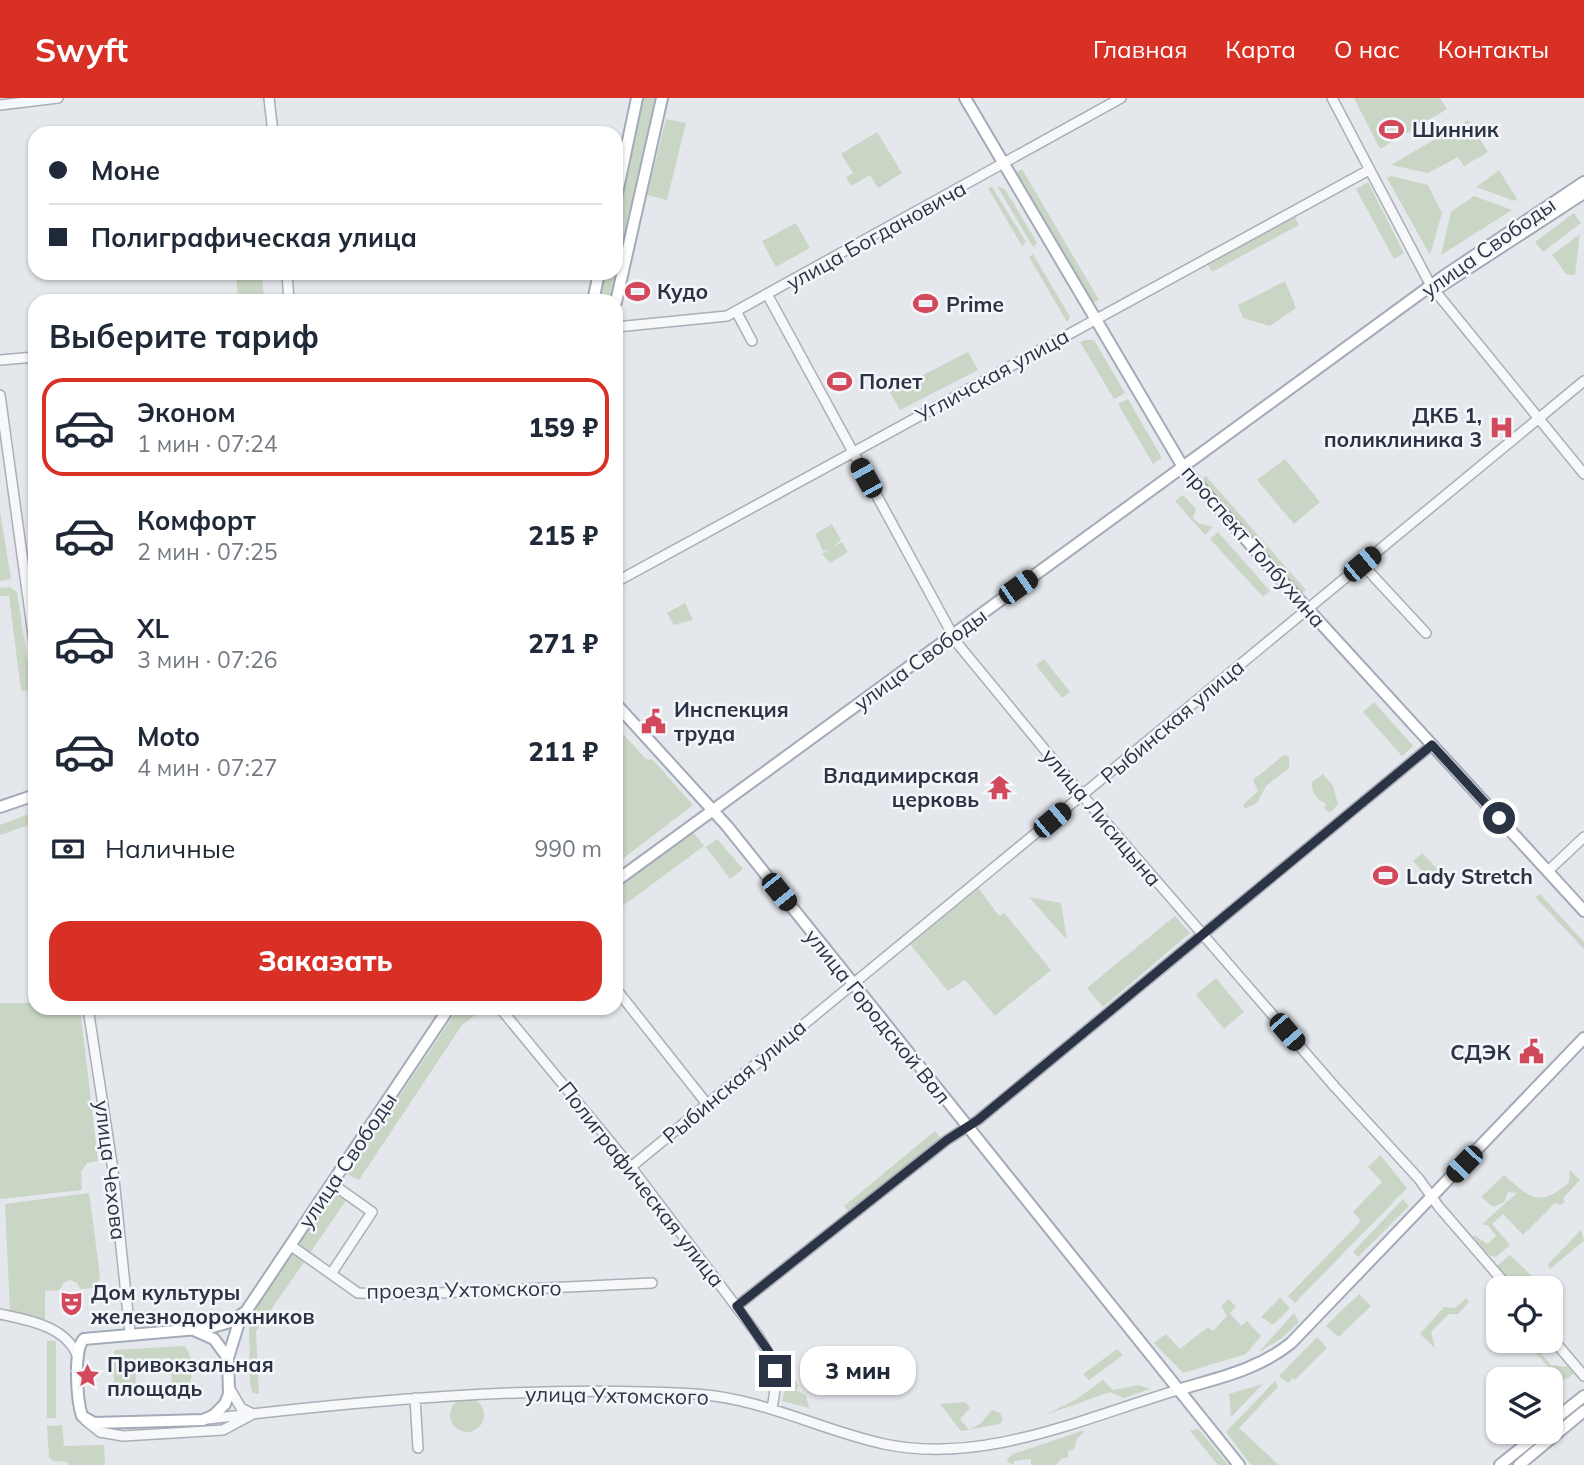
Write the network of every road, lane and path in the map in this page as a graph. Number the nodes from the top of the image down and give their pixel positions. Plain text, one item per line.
1 (58, 98) edge
2 (269, 98) edge
3 (637, 98) edge
4 (662, 98) edge
5 (965, 98) edge
6 (1121, 98) edge
7 (1332, 98) edge
8 (0, 105) edge
9 (272, 126) edge
10 (1004, 163) junction
11 (623, 165) edge
12 (1369, 170) junction
13 (1584, 182) edge
14 (1584, 193) edge
15 (623, 271) edge
16 (1433, 288) junction
17 (767, 294) junction
18 (736, 311) junction
19 (1096, 318) junction
20 (623, 326) edge
21 (752, 341) dead end
22 (28, 358) edge
23 (0, 360) edge
24 (1584, 382) edge
25 (0, 399) edge
26 (1538, 418) junction
27 (851, 453) junction
28 (1184, 467) junction
29 (1584, 474) edge
30 (1362, 564) junction
31 (623, 578) edge
32 (28, 599) edge
33 (1308, 609) junction
34 (1426, 633) dead end
35 (952, 635) junction
36 (623, 712) edge
37 (1432, 745) junction
38 (1082, 795) junction
39 (28, 797) edge
40 (0, 807) edge
41 (713, 810) junction
42 (1584, 837) edge
43 (1548, 871) junction
44 (623, 876) edge
45 (1584, 911) edge
46 (1202, 935) junction
47 (852, 982) junction
48 (623, 998) edge
49 (89, 1015) edge
50 (442, 1015) edge
51 (506, 1015) edge
52 (1584, 1038) edge
53 (707, 1104) junction
54 (968, 1127) junction
55 (631, 1167) junction
56 (331, 1183) junction
57 (1432, 1197) junction
58 (290, 1245) junction
59 (331, 1274) junction
60 (1499, 1276) edge
61 (652, 1283) dead end
62 (737, 1306) junction
63 (244, 1313) junction
64 (0, 1314) edge
65 (190, 1330) junction
66 (130, 1333) junction
67 (64, 1335) junction
68 (89, 1336) junction
69 (1563, 1351) edge
70 (77, 1355) junction
71 (228, 1358) junction
72 (1584, 1376) edge
73 (230, 1389) junction
74 (1178, 1390) junction
75 (1584, 1395) edge
76 (415, 1398) junction
77 (772, 1408) junction
78 (1584, 1411) edge
79 (1563, 1412) edge
80 (252, 1414) junction
81 (82, 1416) junction
82 (229, 1417) junction
83 (203, 1420) junction
84 (213, 1431) junction
85 (1526, 1444) edge
86 (418, 1448) dead end
87 (1239, 1465) edge
88 (1500, 1465) edge
89 (1519, 1465) edge

1 - 8 street
2 - 9 street
3 - 11 main road
4 - 15 main road
5 - 10 main road, проспект Толбухина
6 - 10 street, улица Богдановича
7 - 12 street
10 - 17 street, улица Богдановича
10 - 19 main road, проспект Толбухина
12 - 16 street
12 - 19 street, Угличская улица
13 - 16 main road, улица Свободы
14 - 16 main road, улица Свободы
16 - 26 street
16 - 28 main road, улица Свободы
17 - 18 street, улица Богдановича
17 - 27 street, улица Лисицына
18 - 20 street, улица Богдановича
18 - 21 street
19 - 27 street, Угличская улица
19 - 28 main road, проспект Толбухина
22 - 23 street
24 - 26 street, Рыбинская улица
25 - 32 street
26 - 29 street
26 - 30 street, Рыбинская улица
27 - 31 street, Угличская улица
27 - 35 street, улица Лисицына
28 - 33 main road, проспект Толбухина
28 - 35 main road, улица Свободы
30 - 33 street, Рыбинская улица
30 - 34 street
33 - 37 main road, проспект Толбухина
33 - 38 street, Рыбинская улица
35 - 38 street, улица Лисицына
35 - 41 main road, улица Свободы
36 - 41 main road, улица Городской Вал
37 - 43 main road, проспект Толбухина
37 - 46 street
38 - 46 street, улица Лисицына
38 - 47 street, Рыбинская улица
39 - 40 main road
41 - 44 main road, улица Свободы
41 - 47 main road, улица Городской Вал
42 - 43 street
43 - 45 main road, проспект Толбухина
46 - 54 street
46 - 57 street, улица Лисицына
47 - 53 street, Рыбинская улица
47 - 54 main road, улица Городской Вал
48 - 53 street
49 - 66 street, улица Чехова
50 - 56 main road, улица Свободы
51 - 55 street, Полиграфическая улица
52 - 57 main road
53 - 55 street, Рыбинская улица
54 - 62 street
54 - 74 main road, улица Городской Вал
55 - 62 street, Полиграфическая улица
56 - 58 main road, улица Свободы
56 - 59 street
57 - 60 street, улица Лисицына
57 - 74 main road
58 - 59 street, проезд Ухтомского
58 - 63 main road, улица Свободы
59 - 61 street, проезд Ухтомского
62 - 77 street, Полиграфическая улица
63 - 65 main road
63 - 71 main road
64 - 67 street
65 - 66 main road
65 - 71 main road
66 - 68 main road
67 - 68 street
67 - 70 street
68 - 70 main road
69 - 72 street
70 - 81 main road
71 - 73 main road
73 - 80 street
73 - 82 street
73 - 83 main road
74 - 77 street, улица Ухтомского
74 - 87 main road, улица Городской Вал
75 - 79 main road
76 - 77 street, улица Ухтомского
76 - 80 street, улица Ухтомского
76 - 86 street
78 - 89 main road
80 - 82 street
80 - 84 street
81 - 83 main road
81 - 84 street
82 - 83 street
82 - 84 street
85 - 88 main road

